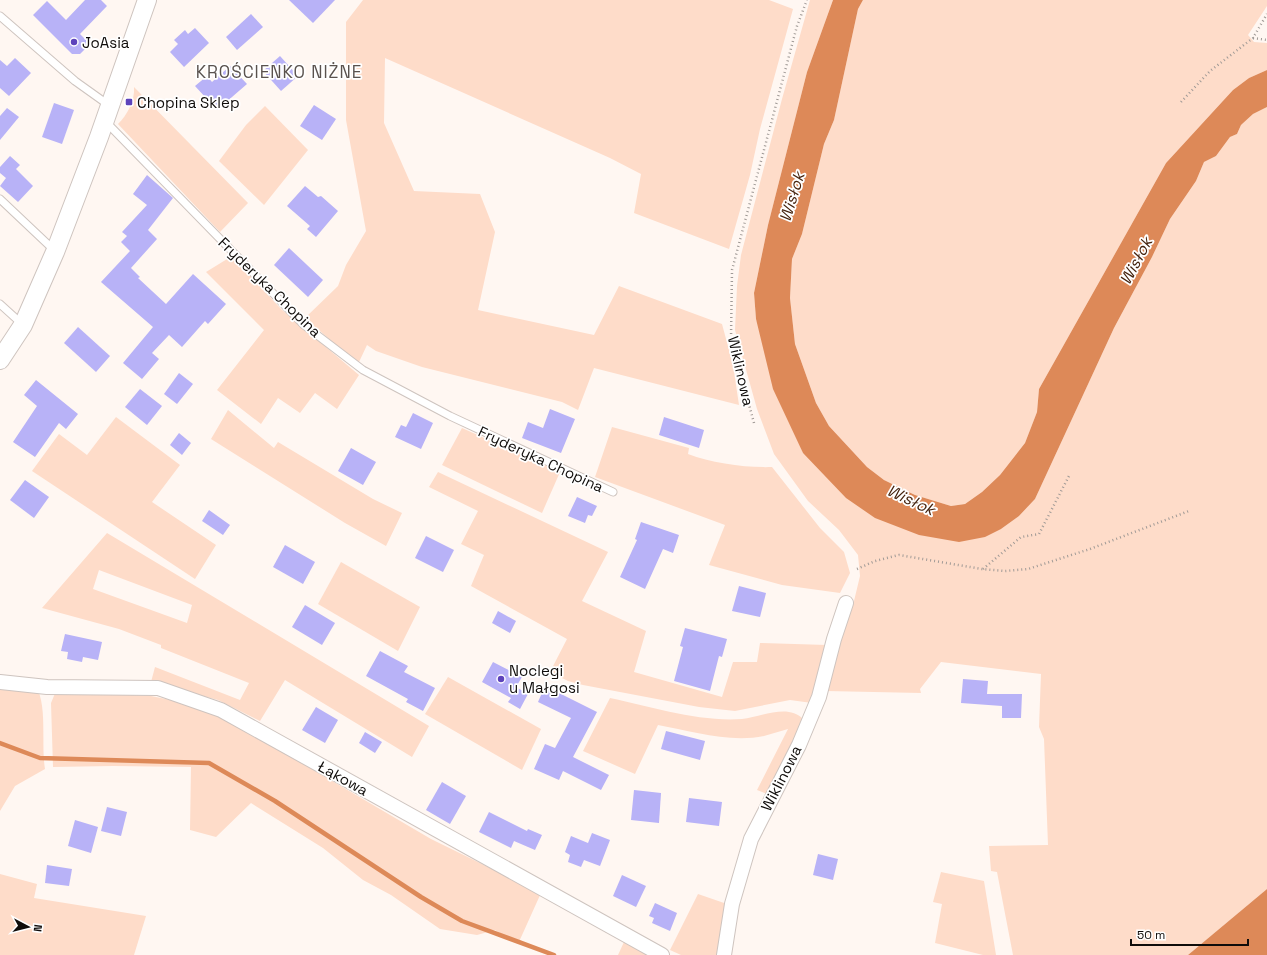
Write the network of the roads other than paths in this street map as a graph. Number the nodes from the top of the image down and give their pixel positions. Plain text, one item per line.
1 (147, 0) edge
2 (0, 16) edge
3 (108, 113) junction
4 (0, 199) edge
5 (55, 252) junction
6 (0, 304) edge
7 (23, 325) junction
8 (0, 360) edge
9 (613, 492) dead end
10 (846, 602) dead end
11 (0, 682) edge
12 (662, 955) edge
13 (724, 955) edge

1 - 3 street
2 - 3 lane, Fryderyka Chopina
3 - 5 street
3 - 9 lane, Fryderyka Chopina
4 - 5 lane
5 - 7 street
6 - 7 lane
7 - 8 street
10 - 13 street, Wiklinowa
11 - 12 street, Łąkowa

